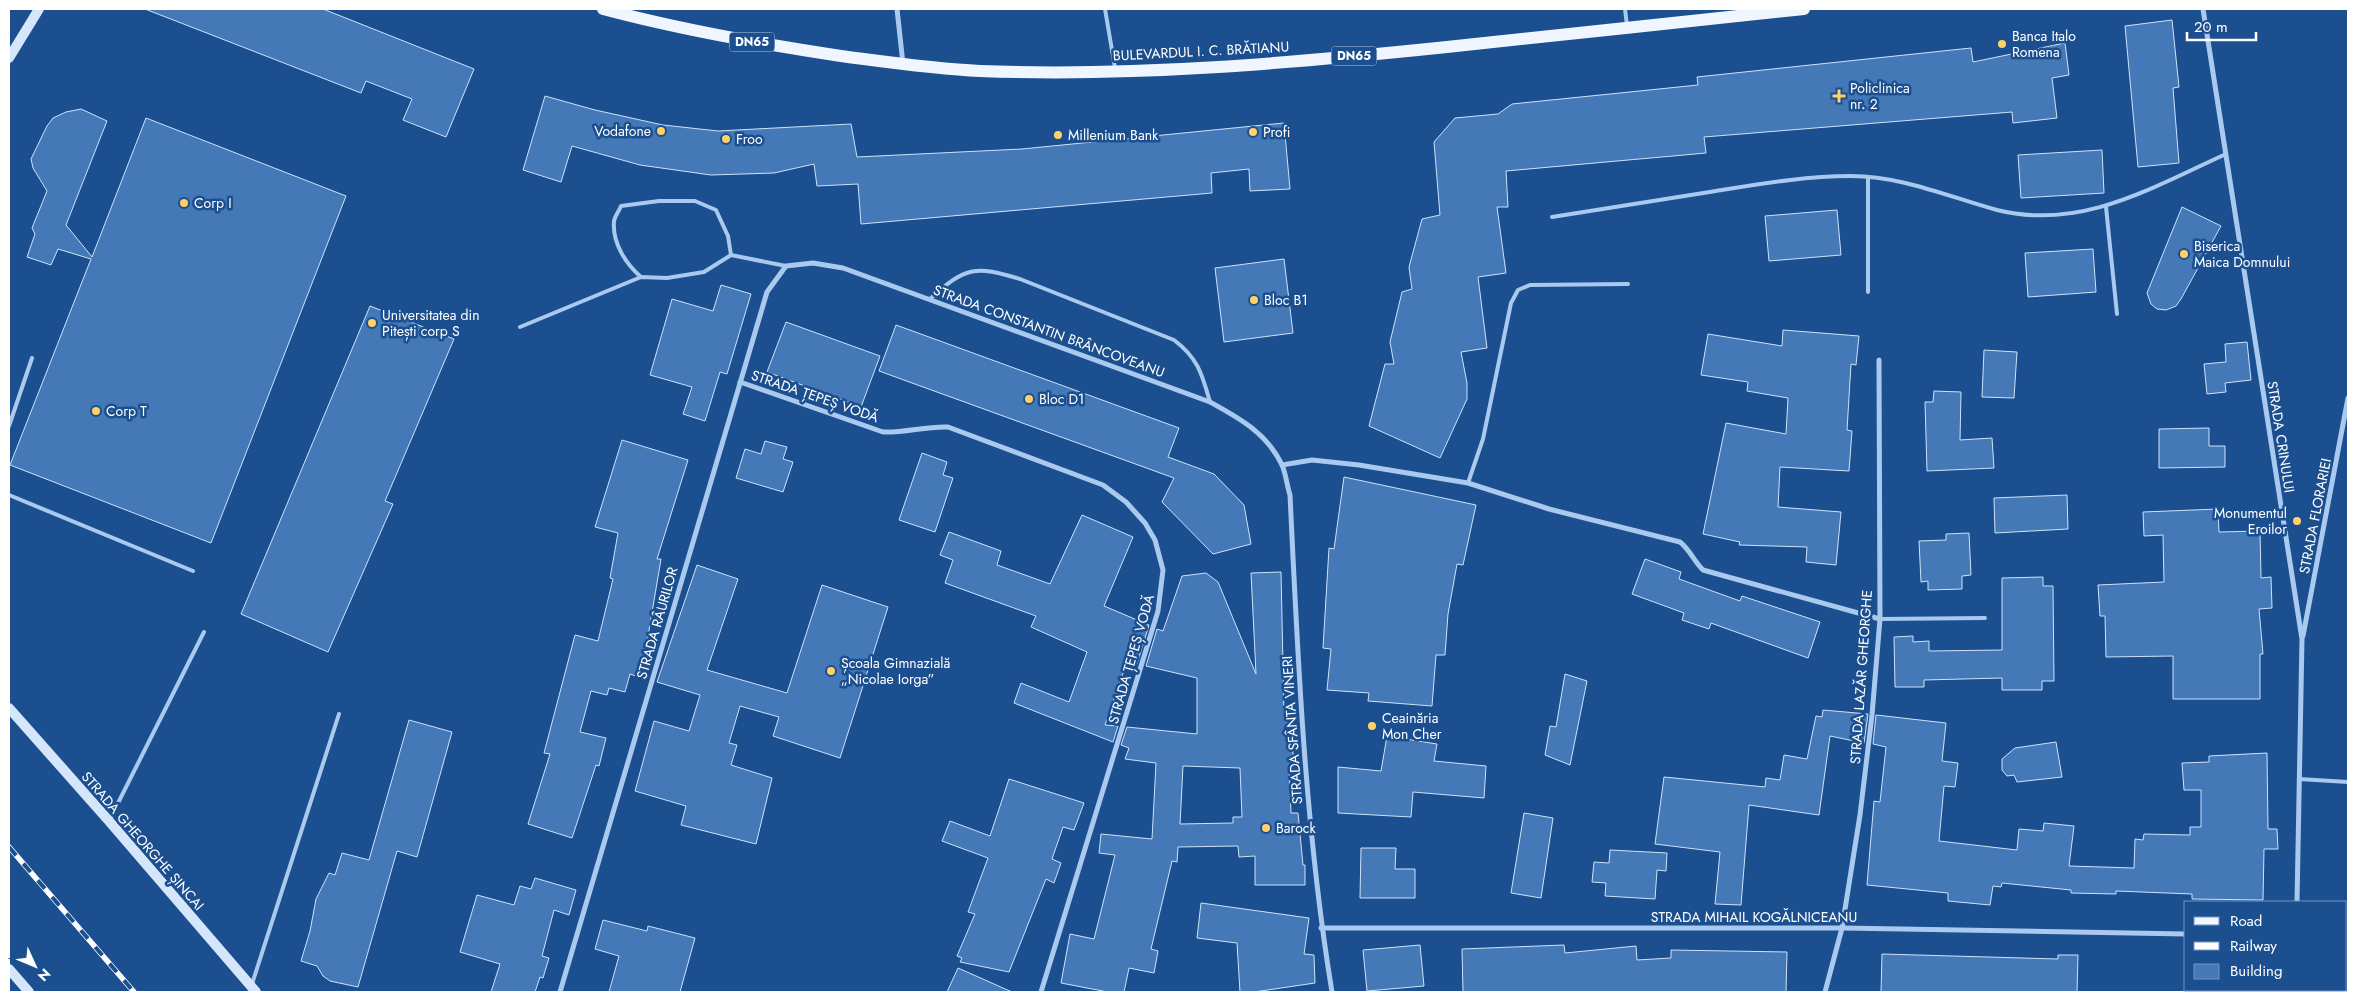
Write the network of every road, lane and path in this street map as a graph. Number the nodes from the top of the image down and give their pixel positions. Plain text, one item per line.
1 (38, 9) edge
2 (603, 9) edge
3 (897, 9) edge
4 (1105, 9) edge
5 (1624, 9) edge
6 (1804, 9) edge
7 (2203, 9) edge
8 (1628, 28) junction
9 (9, 58) edge
10 (903, 64) junction
11 (1115, 72) junction
12 (2226, 154) junction
13 (1868, 178) junction
14 (2106, 207) junction
15 (1552, 216) dead end
16 (731, 254) junction
17 (786, 266) junction
18 (641, 277) junction
19 (1628, 284) dead end
20 (1868, 292) dead end
21 (930, 299) junction
22 (2118, 314) dead end
23 (520, 327) dead end
24 (32, 358) dead end
25 (1879, 360) dead end
26 (740, 382) junction
27 (2348, 398) edge
28 (1210, 402) junction
29 (9, 426) edge
30 (1282, 465) junction
31 (1468, 483) junction
32 (9, 495) edge
33 (193, 571) dead end
34 (1985, 618) dead end
35 (1880, 619) junction
36 (204, 632) dead end
37 (2302, 639) junction
38 (9, 708) edge
39 (339, 714) dead end
40 (2299, 779) junction
41 (2348, 782) edge
42 (109, 821) junction
43 (2297, 901) edge
44 (1321, 928) junction
45 (1842, 928) junction
46 (2184, 934) edge
47 (9, 969) edge
48 (253, 990) edge
49 (29, 992) edge
50 (560, 992) edge
51 (1041, 992) edge
52 (1332, 992) edge
53 (1825, 992) edge

1 - 9 main road
2 - 10 main road, BULEVARDUL I. C. BRĂTIANU / DN65
3 - 10 street
4 - 11 lane
5 - 8 lane
6 - 8 main road, BULEVARDUL I. C. BRĂTIANU / DN65
7 - 12 street, STRADA CRINULUI
8 - 11 main road, BULEVARDUL I. C. BRĂTIANU / DN65
10 - 11 main road, BULEVARDUL I. C. BRĂTIANU / DN65
12 - 14 lane
12 - 37 street, STRADA CRINULUI
13 - 14 lane
13 - 15 lane
13 - 20 lane
14 - 22 lane
16 - 17 lane
16 - 18 lane
16 - 18 lane
17 - 21 street, STRADA CONSTANTIN BRÂNCOVEANU
17 - 26 street, STRADA RÂURILOR
18 - 23 lane
19 - 31 lane
21 - 28 street, STRADA CONSTANTIN BRÂNCOVEANU
21 - 28 lane
24 - 29 lane
25 - 35 street, STRADA LAZĂR GHEORGHE
26 - 50 street, STRADA RÂURILOR
26 - 51 street, STRADA ȚEPEȘ VODĂ
27 - 37 street, STRADA FLORARIEI
28 - 30 street, STRADA CONSTANTIN BRÂNCOVEANU
30 - 31 street
30 - 44 street, STRADA SFÂNTA VINERI
31 - 35 street
32 - 33 lane
34 - 35 lane
35 - 45 street, STRADA LAZĂR GHEORGHE
36 - 42 lane
37 - 40 street, STRADA CRINULUI
38 - 42 main road, STRADA GHEORGHE ȘINCAI
39 - 48 lane
40 - 41 lane
40 - 43 street, STRADA CRINULUI
42 - 48 main road, STRADA GHEORGHE ȘINCAI
44 - 45 street, STRADA MIHAIL KOGĂLNICEANU
44 - 52 street, STRADA SFÂNTA VINERI
45 - 46 street, STRADA MIHAIL KOGĂLNICEANU
45 - 53 street, STRADA LAZĂR GHEORGHE
47 - 49 main road

